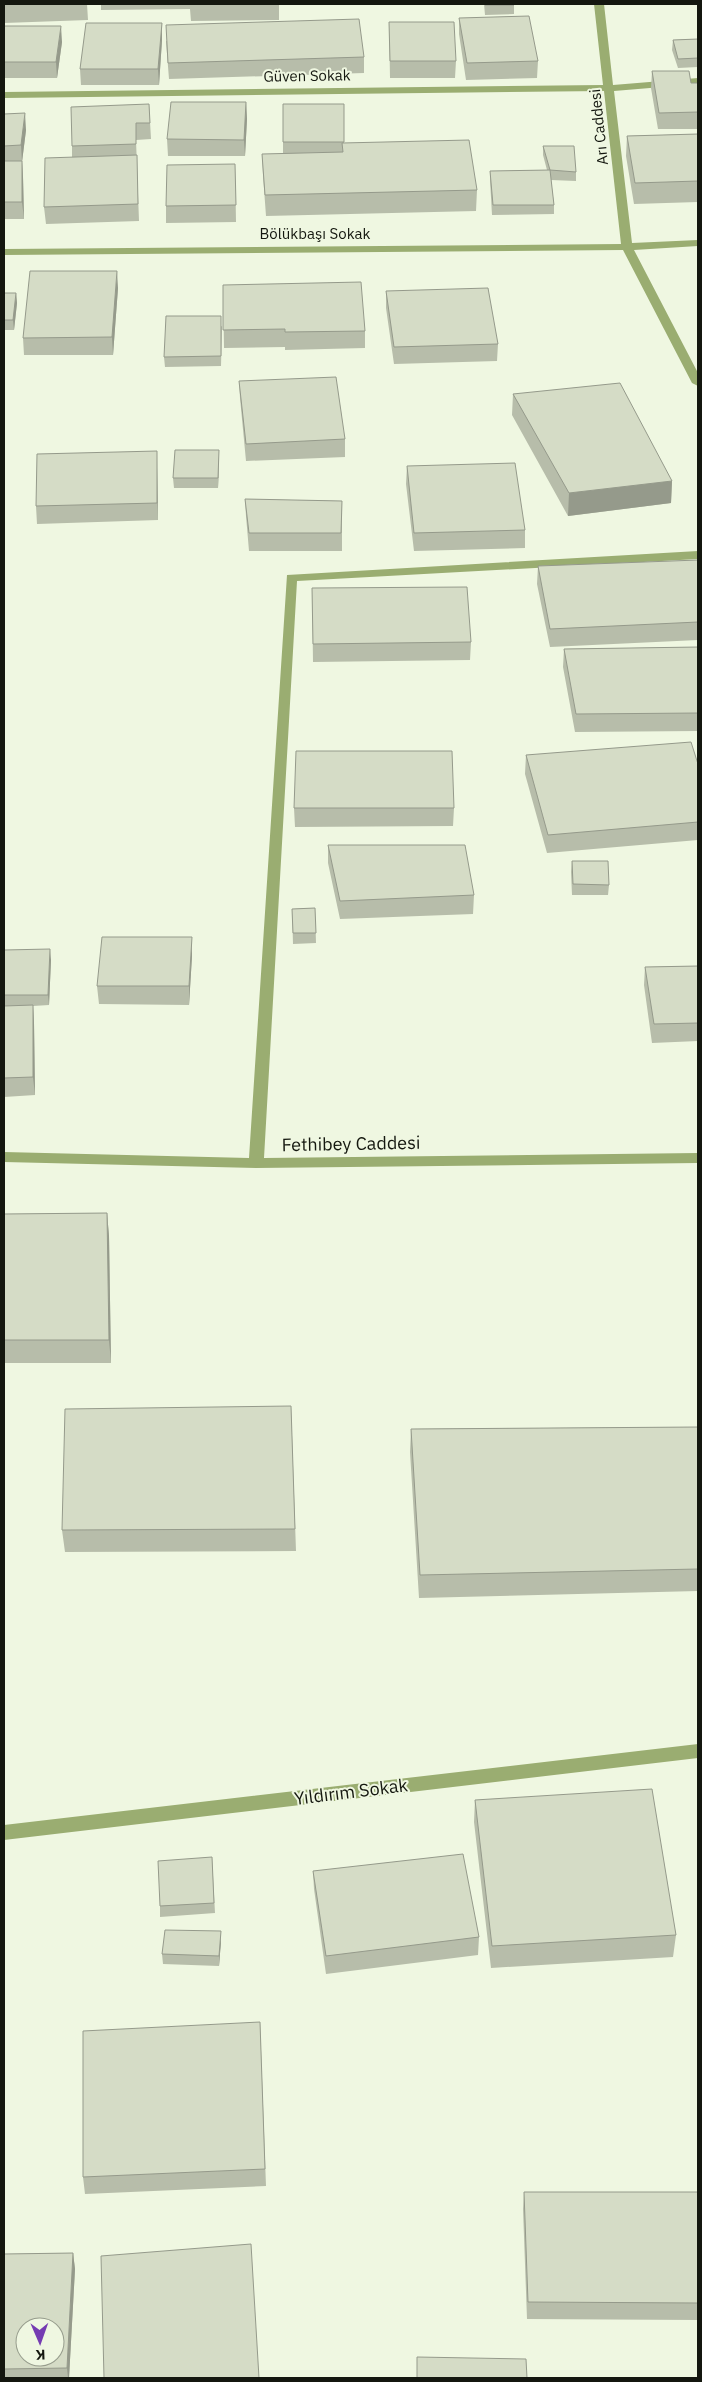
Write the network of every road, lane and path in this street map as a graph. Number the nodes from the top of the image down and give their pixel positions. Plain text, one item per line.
1 (599, 4) edge
2 (698, 81) edge
3 (610, 88) junction
4 (4, 95) edge
5 (698, 243) edge
6 (627, 246) junction
7 (4, 252) edge
8 (698, 383) edge
9 (698, 555) edge
10 (4, 1157) edge
11 (698, 1158) edge
12 (256, 1163) junction
13 (698, 1751) edge
14 (4, 1833) edge

1 - 3 street, Arı Caddesi
2 - 3 street, Güven Sokak
3 - 4 street, Güven Sokak
3 - 6 street, Arı Caddesi
5 - 6 street, Bölükbaşı Sokak
6 - 7 street, Bölükbaşı Sokak
6 - 8 street
9 - 12 street
10 - 12 street, Fethibey Caddesi
11 - 12 street, Fethibey Caddesi
13 - 14 street, Yıldırım Sokak

